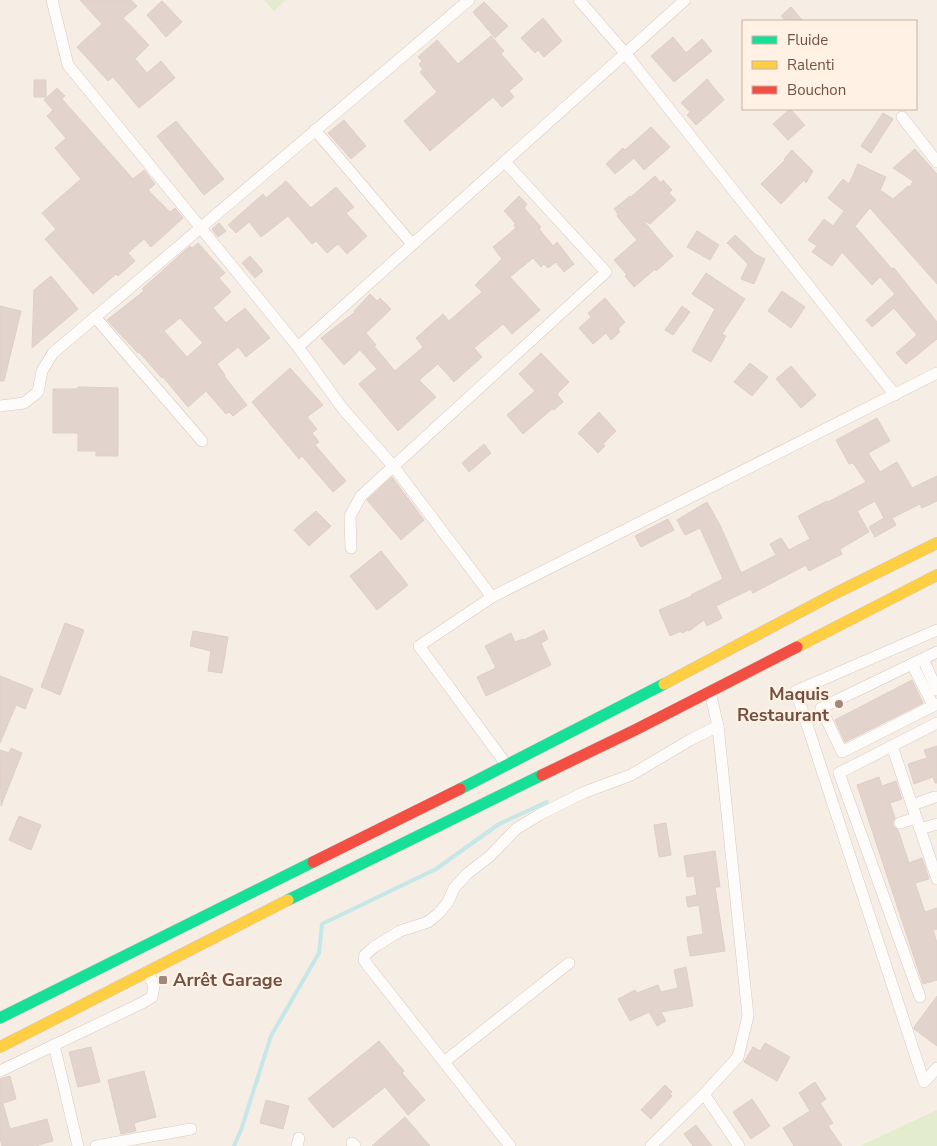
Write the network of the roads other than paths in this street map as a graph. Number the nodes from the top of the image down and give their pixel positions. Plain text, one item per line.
1 (52, 0) edge
2 (469, 0) edge
3 (579, 0) edge
4 (684, 0) edge
5 (625, 53) junction
6 (902, 117) dead end
7 (315, 130) junction
8 (505, 162) junction
9 (937, 162) edge
10 (200, 227) junction
11 (412, 244) junction
12 (95, 317) junction
13 (298, 347) junction
14 (937, 373) edge
15 (894, 395) junction
16 (0, 406) edge
17 (202, 441) dead end
18 (394, 466) junction
19 (937, 543) edge
20 (351, 548) dead end
21 (937, 575) edge
22 (492, 597) junction
23 (937, 630) edge
24 (937, 652) edge
25 (922, 659) junction
26 (912, 664) junction
27 (937, 690) edge
28 (710, 692) junction
29 (936, 707) edge
30 (937, 723) edge
31 (718, 726) junction
32 (892, 746) junction
33 (844, 758) dead end
34 (506, 764) junction
35 (934, 797) dead end
36 (912, 805) junction
37 (916, 818) junction
38 (900, 823) dead end
39 (937, 824) edge
40 (920, 829) junction
41 (937, 879) edge
42 (569, 963) dead end
43 (148, 972) junction
44 (920, 997) dead end
45 (0, 1018) edge
46 (54, 1045) junction
47 (0, 1047) edge
48 (444, 1062) junction
49 (937, 1068) edge
50 (0, 1071) edge
51 (704, 1094) junction
52 (191, 1129) dead end
53 (78, 1146) edge
54 (96, 1146) edge
55 (510, 1146) edge
56 (650, 1146) edge
57 (739, 1146) edge

1 - 10 street
2 - 7 street
3 - 5 street
4 - 5 street
5 - 8 street
5 - 15 street
6 - 9 street
7 - 10 street
7 - 11 street
8 - 11 street
8 - 18 street
10 - 12 street
10 - 13 street
11 - 13 street
12 - 16 street
12 - 17 street
13 - 18 street
14 - 15 street
15 - 22 street
18 - 20 street
18 - 22 street
19 - 34 main road
21 - 28 main road
22 - 34 street
23 - 49 street
24 - 25 street
25 - 26 street
25 - 27 street
26 - 29 street
26 - 29 street
28 - 31 street
28 - 43 main road
29 - 33 street
30 - 32 street
31 - 48 street
31 - 51 street
32 - 36 street
32 - 44 street
34 - 45 main road
35 - 36 street
36 - 37 street
37 - 38 street
37 - 40 street
39 - 40 street
40 - 41 street
42 - 48 street
43 - 46 street
43 - 47 main road
46 - 50 street
46 - 53 street
48 - 55 street
51 - 56 street
51 - 57 street
52 - 54 street

